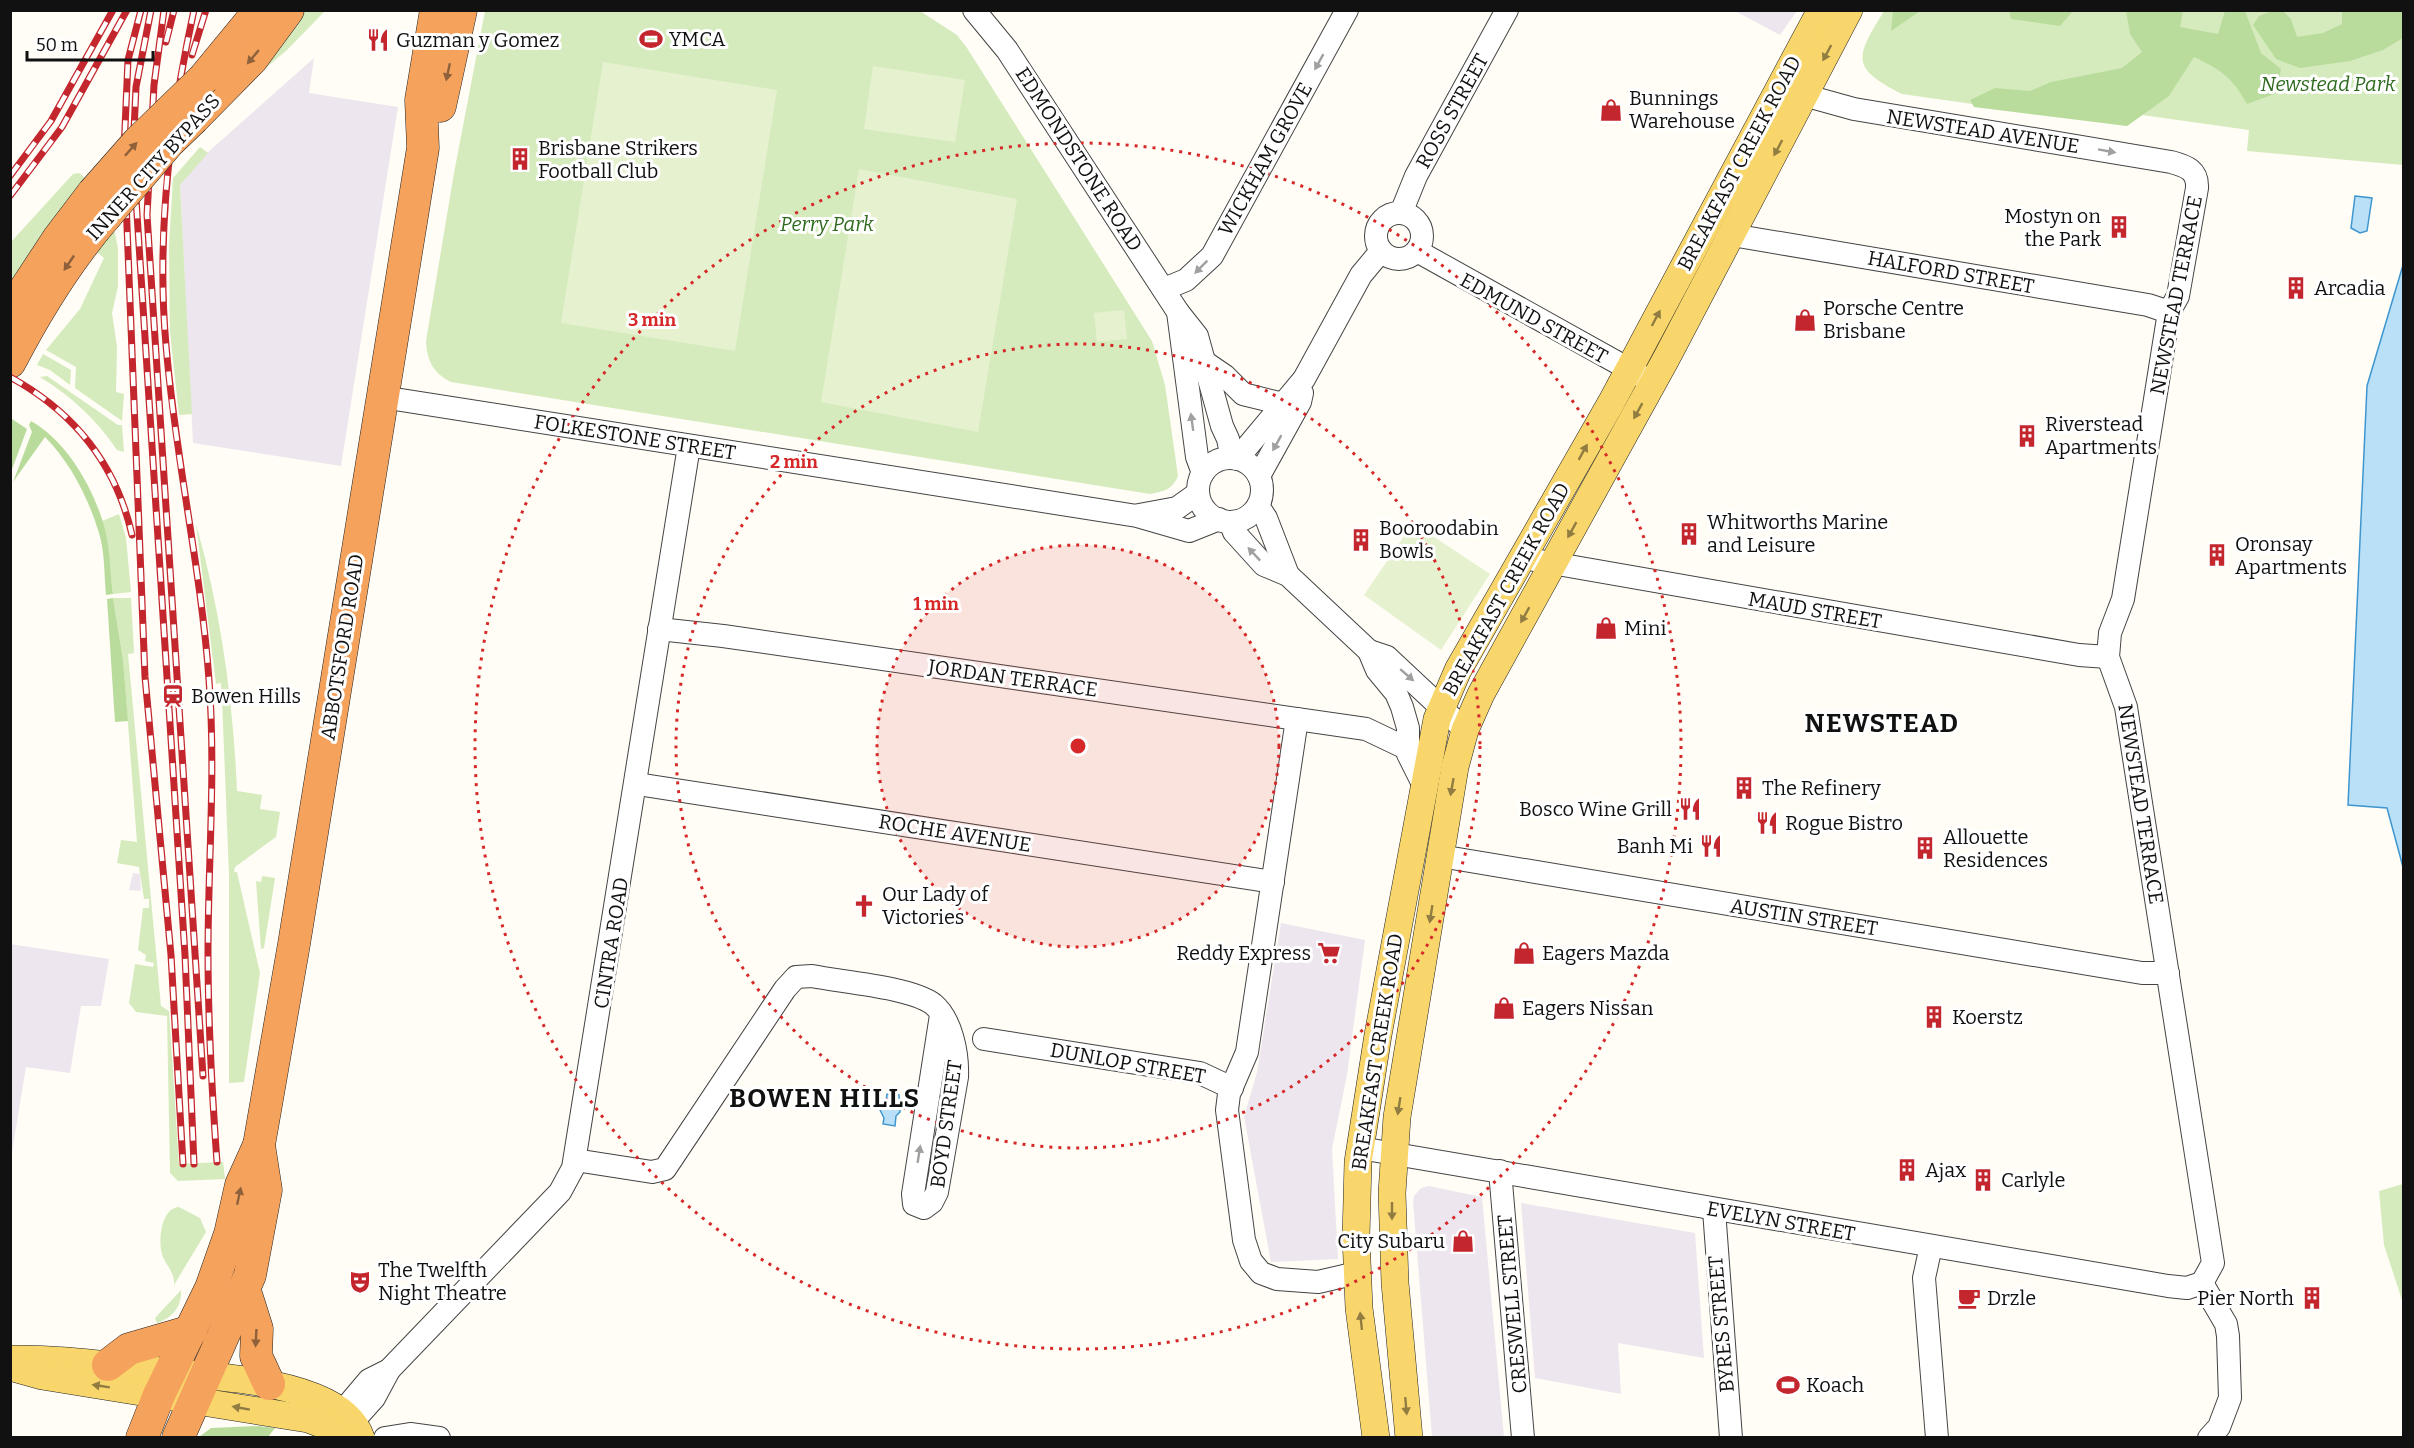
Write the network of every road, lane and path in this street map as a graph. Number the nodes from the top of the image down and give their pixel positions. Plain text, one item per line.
1 (260, 10) edge
2 (288, 10) edge
3 (436, 10) edge
4 (461, 10) edge
5 (974, 10) edge
6 (1347, 10) edge
7 (1507, 10) edge
8 (1821, 10) edge
9 (1849, 10) edge
10 (1779, 87) junction
11 (1806, 96) junction
12 (423, 148) junction
13 (2189, 168) joint
14 (99, 205) junction
15 (1401, 213) junction
16 (1732, 235) junction
17 (1381, 251) junction
18 (1417, 251) junction
19 (1164, 289) junction
20 (10, 312) edge
21 (1178, 312) junction
22 (2169, 312) junction
23 (12, 359) edge
24 (1206, 363) junction
25 (1628, 370) junction
26 (1304, 379) junction
27 (1654, 382) junction
28 (382, 397) junction
29 (1283, 404) junction
30 (689, 446) junction
31 (1234, 459) junction
32 (1259, 476) junction
33 (1201, 483) junction
34 (1258, 506) junction
35 (1137, 516) junction
36 (1224, 521) junction
37 (1523, 558) junction
38 (1553, 564) junction
39 (1288, 575) junction
40 (659, 630) junction
41 (1369, 651) junction
42 (2108, 657) junction
43 (1441, 706) junction
44 (1297, 719) junction
45 (1465, 730) junction
46 (1408, 749) junction
47 (637, 784) junction
48 (1423, 784) junction
49 (1440, 856) junction
50 (1273, 882) junction
51 (2168, 973) junction
52 (941, 1015) junction
53 (984, 1039) dead end
54 (1232, 1088) junction
55 (259, 1145) junction
56 (1360, 1148) junction
57 (1395, 1153) junction
58 (575, 1160) junction
59 (1500, 1171) junction
60 (1714, 1210) junction
61 (1931, 1246) junction
62 (1357, 1273) junction
63 (2202, 1283) junction
64 (245, 1291) junction
65 (191, 1331) junction
66 (10, 1359) edge
67 (108, 1365) junction
68 (10, 1367) edge
69 (164, 1383) junction
70 (269, 1384) junction
71 (199, 1388) junction
72 (345, 1428) edge
73 (142, 1437) edge
74 (178, 1437) edge
75 (385, 1437) edge
76 (438, 1437) edge
77 (1376, 1437) edge
78 (1408, 1437) edge
79 (1523, 1437) edge
80 (1731, 1437) edge
81 (1937, 1437) edge
82 (2209, 1437) edge

14 -> 1 highway, INNER CITY BYPASS, bridge
2 -> 14 highway, INNER CITY BYPASS, bridge
3 - 12 highway, ABBOTSFORD ROAD
4 -> 12 highway, ABBOTSFORD ROAD
5 - 19 street, EDMONDSTONE ROAD
6 -> 19 street, WICKHAM GROVE
7 - 15 street, ROSS STREET
8 - 10 main road, BREAKFAST CREEK ROAD
9 -> 11 main road, BREAKFAST CREEK ROAD
10 - 11 street, NEWSTEAD AVENUE
25 -> 10 main road, BREAKFAST CREEK ROAD
11 -> 13 street, NEWSTEAD AVENUE
11 -> 16 main road, BREAKFAST CREEK ROAD
12 - 28 highway, ABBOTSFORD ROAD
13 - 22 street, NEWSTEAD TERRACE
14 - 20 highway, INNER CITY BYPASS
14 -> 23 highway, INNER CITY BYPASS
15 - 17 street
15 - 18 street
16 - 22 street, HALFORD STREET
16 - 27 main road, BREAKFAST CREEK ROAD
17 - 18 street
17 - 26 street
18 - 25 street, EDMUND STREET
19 - 21 street, EDMONDSTONE ROAD
21 - 24 street, EDMONDSTONE ROAD
33 -> 21 street, EDMONDSTONE ROAD
22 - 42 street, NEWSTEAD TERRACE
24 - 29 street
24 - 31 street, EDMONDSTONE ROAD
25 - 27 street, EDMUND STREET
37 -> 25 main road, BREAKFAST CREEK ROAD
26 - 29 street
26 -> 32 street
27 -> 38 main road, BREAKFAST CREEK ROAD
28 - 30 street, FOLKESTONE STREET
28 - 55 highway, ABBOTSFORD ROAD
29 - 31 street
30 - 35 street, FOLKESTONE STREET
30 - 40 street, CINTRA ROAD
31 - 32 street
31 - 33 street
32 - 34 street
33 - 35 street, FOLKESTONE STREET
33 - 36 street
34 - 36 street
34 - 39 street
35 - 36 street, FOLKESTONE STREET
39 -> 36 street
37 - 38 street, MAUD STREET
37 - 43 main road, BREAKFAST CREEK ROAD
38 - 42 street, MAUD STREET
38 -> 45 main road, BREAKFAST CREEK ROAD
39 - 41 street
40 - 44 street, JORDAN TERRACE
40 - 47 street, CINTRA ROAD
41 -> 43 street
41 - 46 street
42 - 51 street, NEWSTEAD TERRACE
43 - 45 street
43 - 48 main road, BREAKFAST CREEK ROAD
44 - 46 street, JORDAN TERRACE
44 - 50 street
45 -> 49 main road, BREAKFAST CREEK ROAD
46 - 48 street
47 - 50 street, ROCHE AVENUE
47 - 58 street, CINTRA ROAD
48 - 56 main road, BREAKFAST CREEK ROAD
49 - 51 street, AUSTIN STREET
49 -> 57 main road, BREAKFAST CREEK ROAD
50 - 54 street
51 - 63 street, NEWSTEAD TERRACE
52 -> 52 street, BOYD STREET
52 - 58 street, BOYD STREET
53 - 54 street, DUNLOP STREET
54 - 62 street, DUNLOP STREET
55 - 64 highway, ABBOTSFORD ROAD
65 -> 55 highway, ABBOTSFORD ROAD
56 - 57 street, EVELYN STREET
56 - 62 main road, BREAKFAST CREEK ROAD
57 - 59 street, EVELYN STREET
57 -> 78 main road, BREAKFAST CREEK ROAD
58 - 72 street, CINTRA ROAD
59 - 60 street, EVELYN STREET
59 - 79 street, CRESWELL STREET
60 - 61 street, EVELYN STREET
60 - 80 street, BYRES STREET
61 - 63 street, EVELYN STREET
61 - 81 street
77 -> 62 main road, BREAKFAST CREEK ROAD
63 - 82 street
64 -> 70 highway
64 - 71 highway, ABBOTSFORD ROAD
65 - 67 highway
65 - 69 highway, ABBOTSFORD ROAD
66 - 67 main road
67 - 69 main road
69 -> 68 main road
69 - 71 main road
69 - 73 highway, ABBOTSFORD ROAD
70 - 71 main road
70 - 72 main road
72 -> 71 main road
71 - 74 highway, ABBOTSFORD ROAD
75 - 76 street

